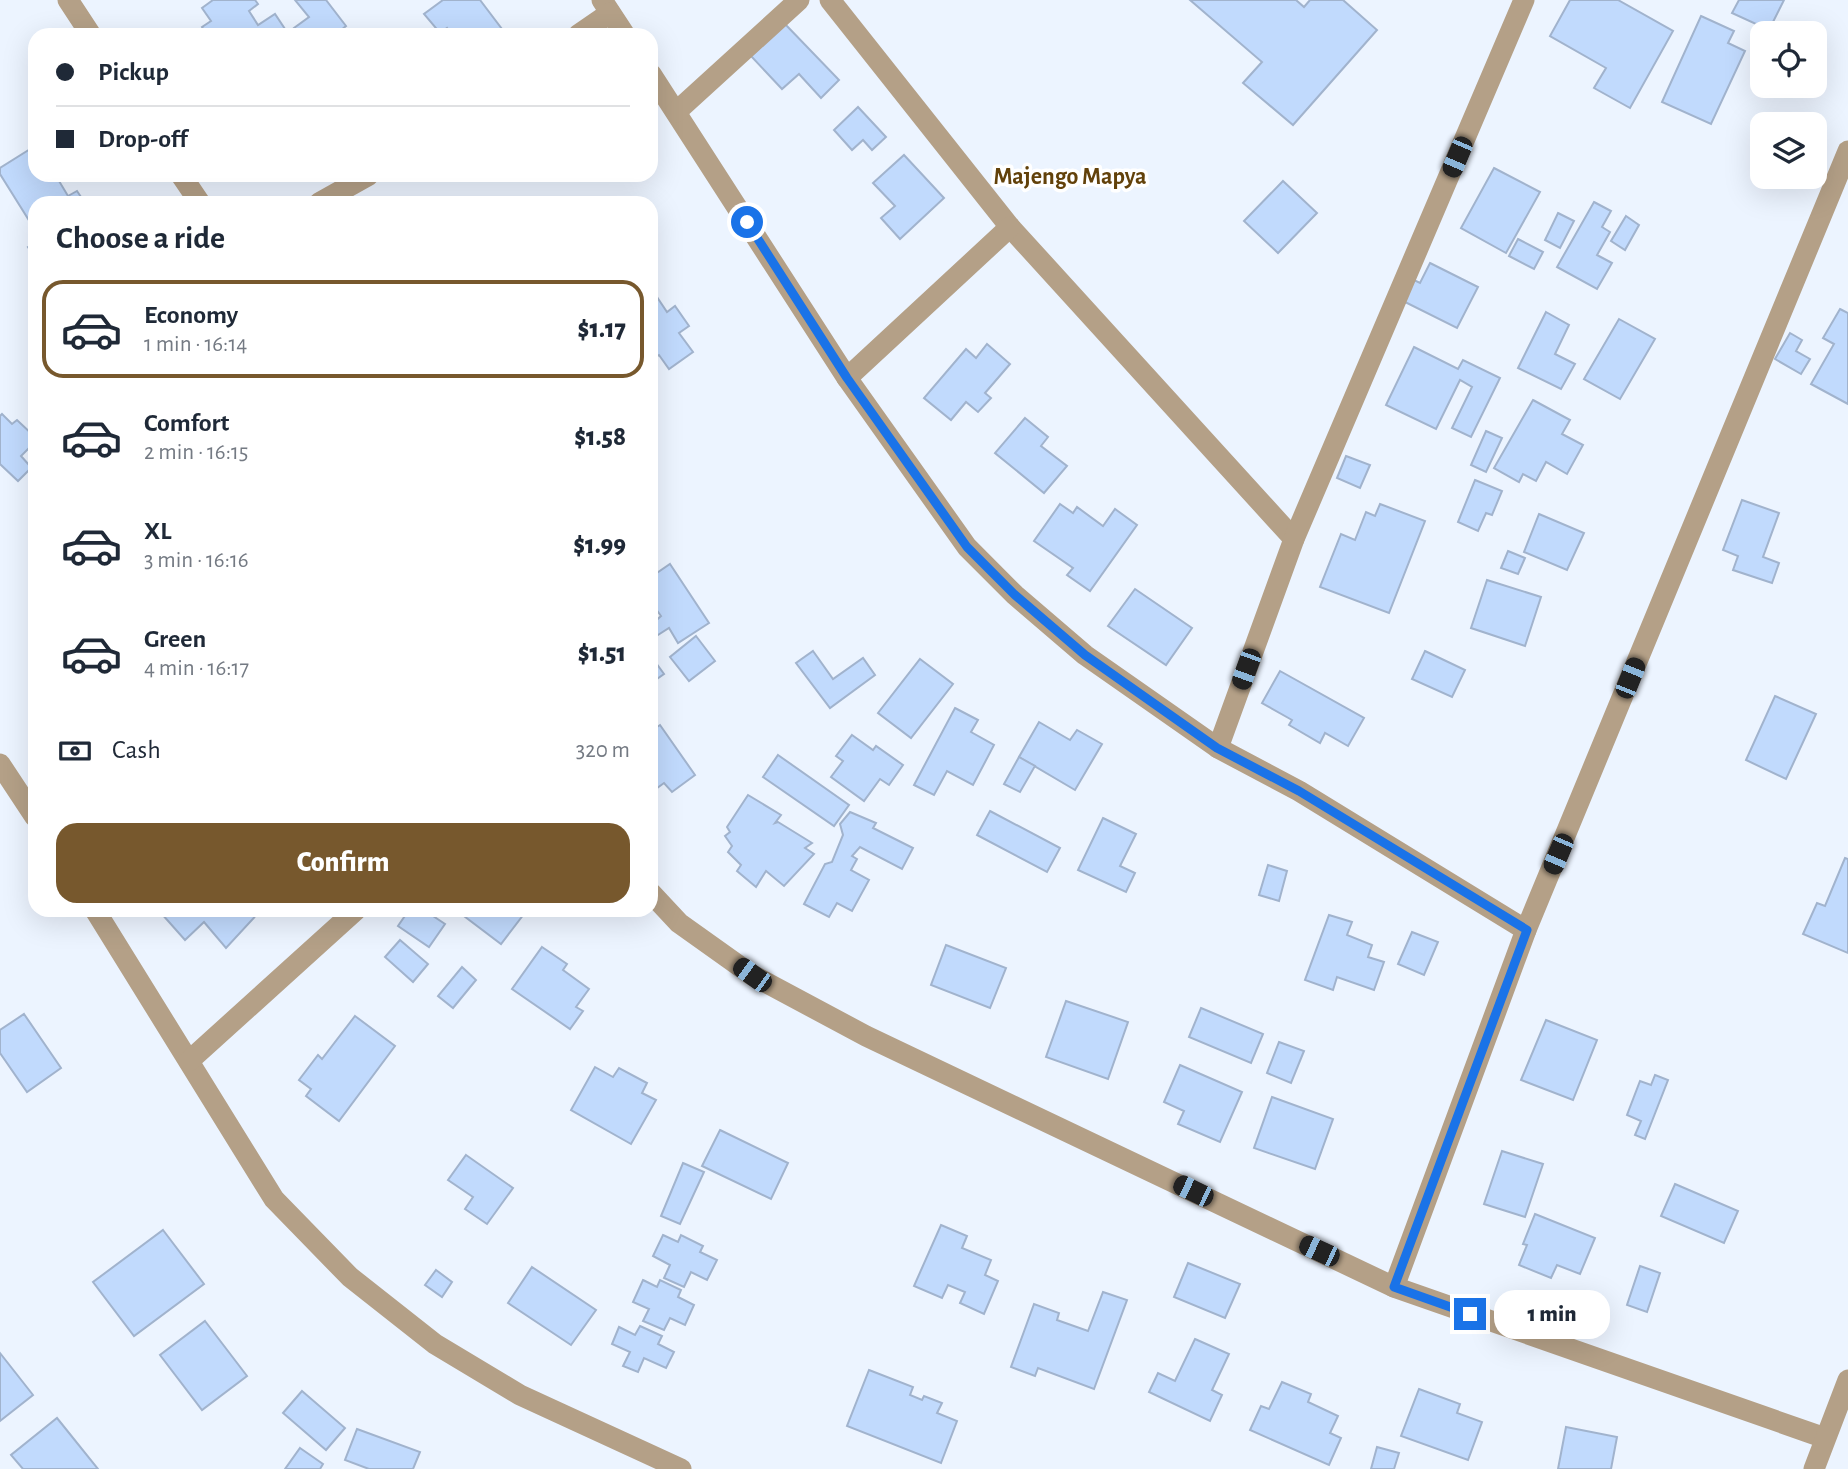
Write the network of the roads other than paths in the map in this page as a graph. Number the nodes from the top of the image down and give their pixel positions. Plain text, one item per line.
1 (68, 0) edge
2 (799, 0) edge
3 (830, 0) edge
4 (1520, 1) edge
5 (606, 6) edge
6 (86, 28) edge
7 (585, 28) edge
8 (620, 28) edge
9 (658, 85) edge
10 (676, 112) junction
11 (1848, 151) edge
12 (356, 182) edge
13 (332, 196) edge
14 (1010, 227) junction
15 (847, 378) junction
16 (1294, 539) junction
17 (1217, 748) junction
18 (0, 764) edge
19 (28, 806) edge
20 (658, 900) edge
21 (99, 917) edge
22 (348, 917) edge
23 (1527, 930) junction
24 (189, 1061) junction
25 (1394, 1287) junction
26 (1848, 1380) edge
27 (1825, 1438) junction
28 (681, 1469) edge
29 (1814, 1469) edge

1 - 6 street
2 - 10 street
3 - 14 street
4 - 16 street
5 - 7 street
5 - 8 street
9 - 10 street
10 - 15 street
11 - 23 street
12 - 13 street
14 - 15 street
14 - 16 street
15 - 17 street
16 - 17 street
17 - 23 street
18 - 19 street
20 - 25 street
21 - 24 street
22 - 24 street
23 - 25 street
24 - 28 street
25 - 27 street
26 - 27 street
27 - 29 street

